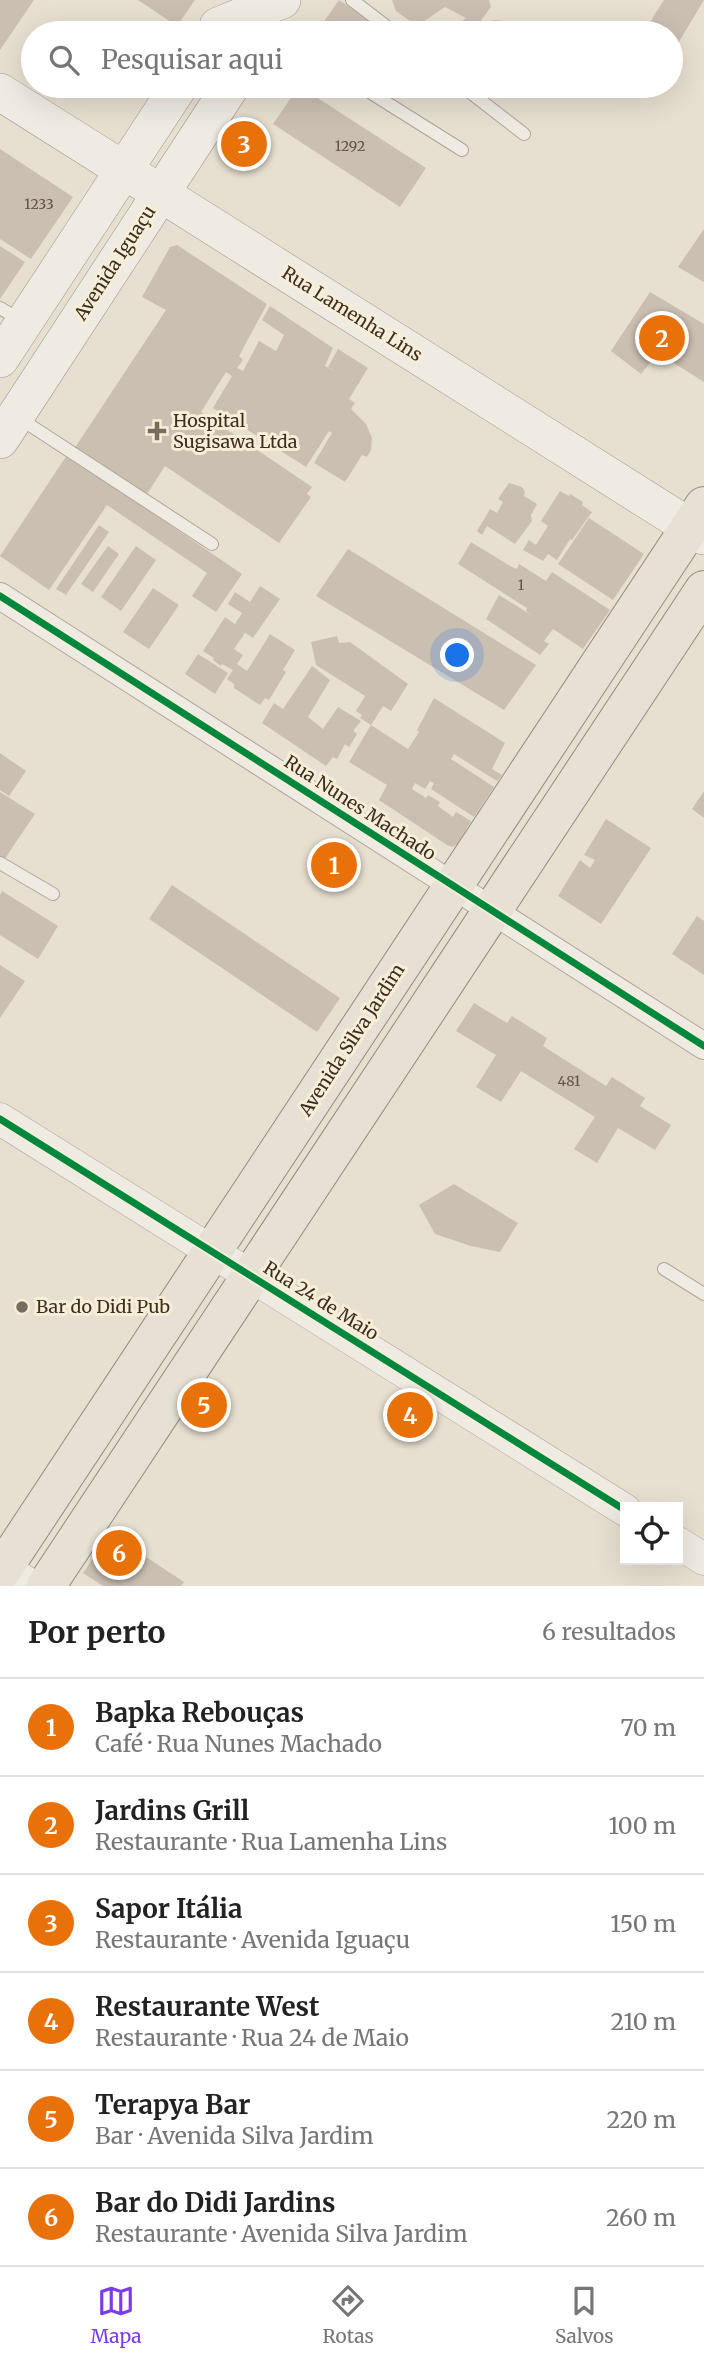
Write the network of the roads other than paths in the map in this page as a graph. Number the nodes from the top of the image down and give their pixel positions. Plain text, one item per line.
1 (352, 0) edge
2 (275, 19) edge
3 (222, 20) edge
4 (379, 21) edge
5 (16, 98) edge
6 (171, 98) edge
7 (223, 98) edge
8 (379, 98) edge
9 (478, 98) edge
10 (524, 134) dead end
11 (462, 150) dead end
12 (124, 170) junction
13 (160, 194) junction
14 (9, 332) edge
15 (8, 428) edge
16 (699, 523) edge
17 (212, 544) dead end
18 (704, 590) edge
19 (0, 596) edge
20 (574, 704) junction
21 (601, 746) junction
22 (574, 788) junction
23 (517, 790) junction
24 (0, 863) edge
25 (454, 886) junction
26 (53, 894) dead end
27 (492, 911) junction
28 (704, 1046) edge
29 (0, 1119) edge
30 (345, 1134) junction
31 (275, 1156) junction
32 (212, 1251) junction
33 (664, 1269) dead end
34 (251, 1276) junction
35 (704, 1294) edge
36 (151, 1344) junction
37 (153, 1424) junction
38 (620, 1507) edge
39 (683, 1546) edge
40 (704, 1559) edge
41 (9, 1573) edge
42 (46, 1586) edge

1 - 4 lane
2 - 3 main road
5 - 12 main road, Rua Lamenha Lins
6 - 12 main road
7 - 13 main road, Avenida Iguaçu
8 - 11 lane
9 - 10 lane
12 - 13 main road, Rua Lamenha Lins
12 - 14 main road
13 - 15 main road, Avenida Iguaçu
13 - 16 main road, Rua Lamenha Lins
14 - 15 main road
15 - 17 lane
16 - 20 main road, Avenida Silva Jardim
18 - 21 main road
19 - 25 street, Rua Nunes Machado
20 - 21 main road
20 - 23 main road, Avenida Silva Jardim
21 - 22 main road
22 - 23 main road
22 - 27 main road
23 - 25 main road, Avenida Silva Jardim
24 - 26 lane
25 - 27 street, Rua Nunes Machado
25 - 31 main road, Avenida Silva Jardim
27 - 28 street, Rua Nunes Machado
27 - 30 main road
29 - 32 street, Rua 24 de Maio
30 - 31 main road
30 - 34 main road
31 - 32 main road, Avenida Silva Jardim
32 - 34 street, Rua 24 de Maio
32 - 36 main road, Avenida Silva Jardim
33 - 35 lane
34 - 37 main road
34 - 38 street, Rua 24 de Maio
36 - 37 main road
36 - 41 main road, Avenida Silva Jardim
37 - 42 main road
39 - 40 street

